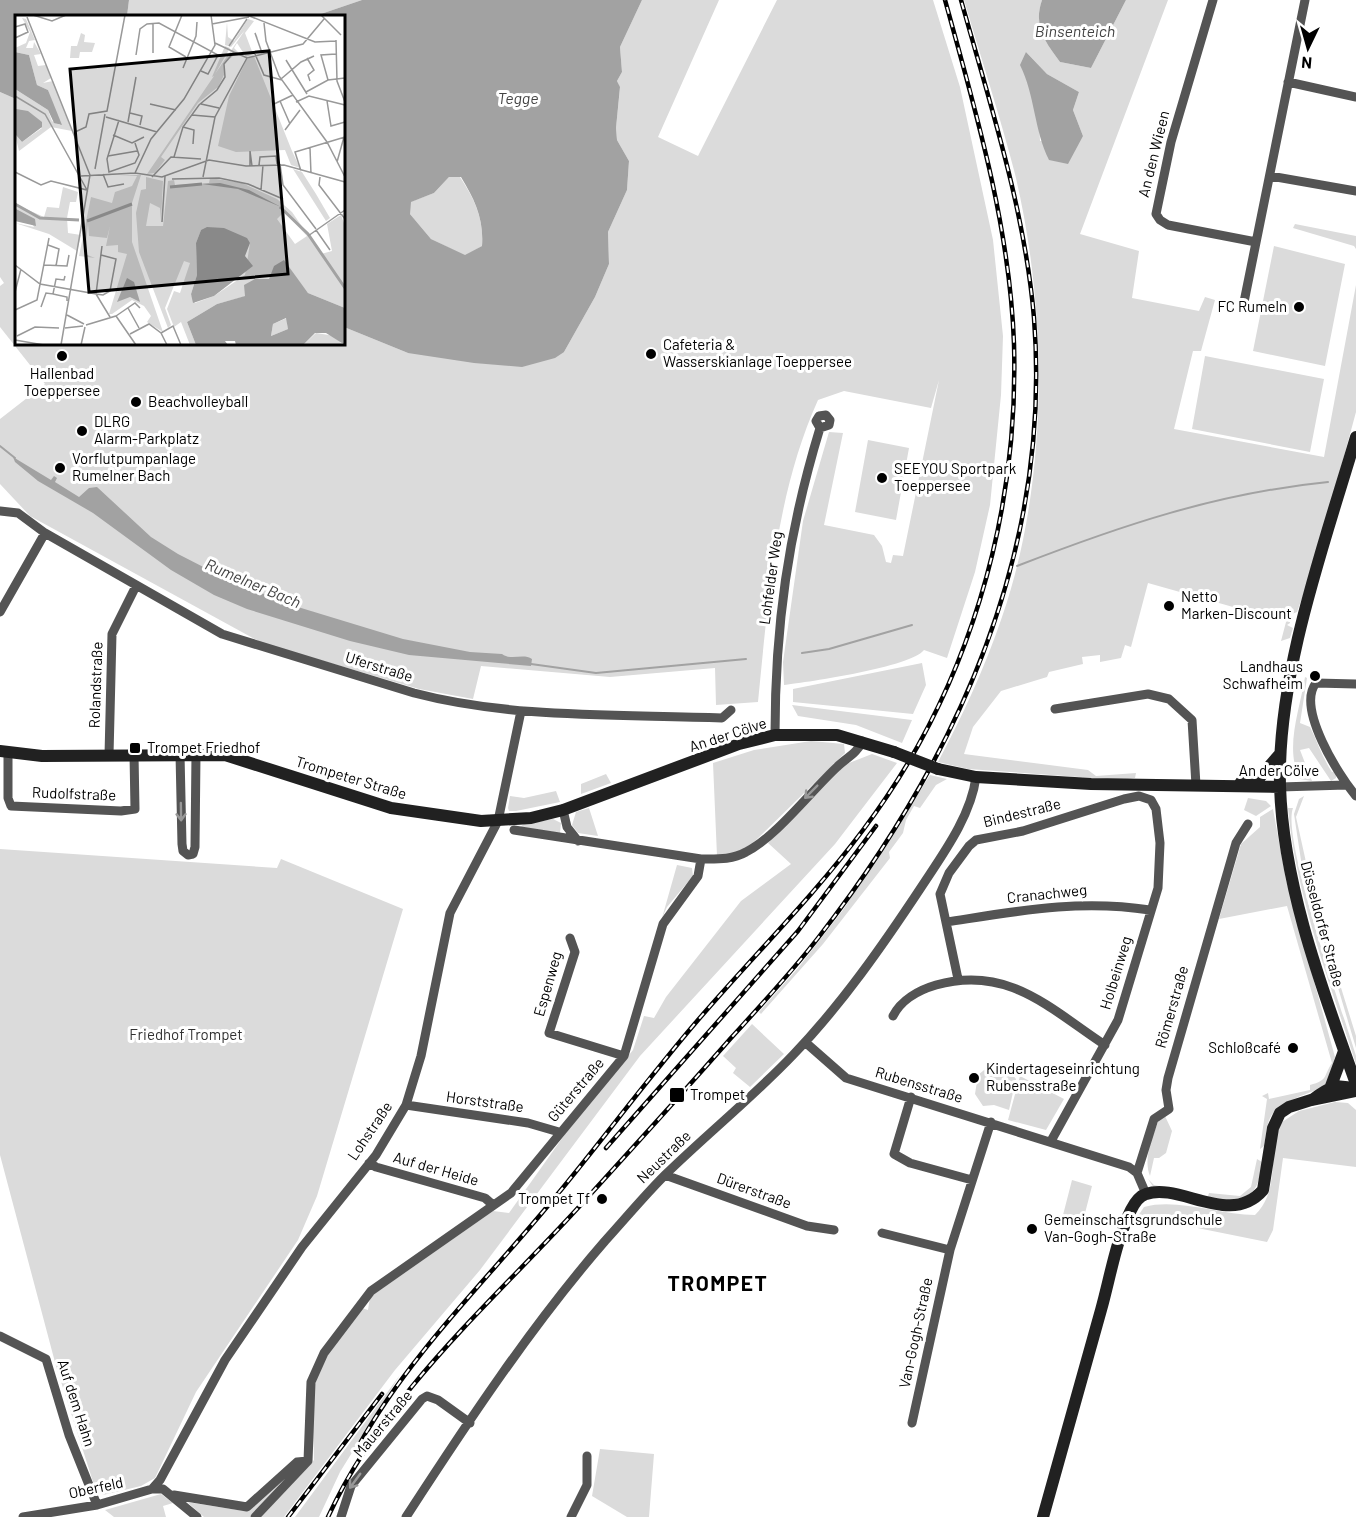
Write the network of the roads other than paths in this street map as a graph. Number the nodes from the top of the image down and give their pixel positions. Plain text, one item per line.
1 (1213, 0) edge
2 (1305, 0) edge
3 (1288, 82) junction
4 (1356, 97) edge
5 (1269, 176) junction
6 (1356, 191) edge
7 (1256, 242) junction
8 (1244, 302) dead end
9 (820, 428) dead end
10 (1356, 437) edge
11 (0, 511) edge
12 (45, 533) junction
13 (136, 586) junction
14 (0, 612) edge
15 (1356, 684) edge
16 (1054, 709) dead end
17 (731, 710) dead end
18 (521, 711) junction
19 (775, 735) junction
20 (862, 741) junction
21 (4, 752) edge
22 (109, 754) junction
23 (134, 754) junction
24 (180, 754) junction
25 (196, 754) junction
26 (1280, 754) junction
27 (976, 777) junction
28 (1196, 785) junction
29 (1213, 785) junction
30 (1346, 785) junction
31 (1280, 787) junction
32 (1356, 796) edge
33 (1151, 800) joint
34 (563, 810) junction
35 (498, 821) junction
36 (1248, 824) dead end
37 (514, 830) dead end
38 (578, 841) junction
39 (701, 859) junction
40 (1150, 910) junction
41 (947, 922) junction
42 (570, 939) dead end
43 (958, 979) junction
44 (893, 1016) dead end
45 (805, 1042) junction
46 (1105, 1045) junction
47 (1344, 1050) junction
48 (624, 1056) junction
49 (1356, 1084) edge
50 (1331, 1086) junction
51 (1356, 1091) edge
52 (911, 1097) junction
53 (1311, 1100) junction
54 (406, 1105) junction
55 (991, 1122) junction
56 (559, 1132) junction
57 (1051, 1141) junction
58 (369, 1162) junction
59 (1137, 1173) junction
60 (665, 1175) junction
61 (972, 1180) junction
62 (1146, 1194) junction
63 (493, 1205) junction
64 (834, 1230) dead end
65 (882, 1233) dead end
66 (950, 1250) junction
67 (0, 1336) edge
68 (470, 1423) junction
69 (912, 1423) dead end
70 (587, 1456) dead end
71 (308, 1461) junction
72 (152, 1489) junction
73 (173, 1495) junction
74 (97, 1505) junction
75 (48, 1515) edge
76 (23, 1517) edge
77 (198, 1517) edge
78 (255, 1517) edge
79 (341, 1517) edge
80 (406, 1517) edge
81 (571, 1517) edge
82 (1043, 1517) edge

1 - 7 street, An den Wieen
2 - 3 street
3 - 4 street
3 - 5 street
5 - 6 street
5 - 7 street
7 - 8 street
9 - 19 street, Lohfelder Weg
10 - 26 street, Düsseldorfer Straße
11 - 12 street, Uferstraße
12 - 13 street, Uferstraße
12 - 14 street
13 - 18 street, Uferstraße
13 - 22 street, Rolandstraße
15 - 30 street
16 - 28 street
17 - 18 street, Uferstraße
18 - 35 street, Lohstraße
19 - 20 street, An der Cölve
19 - 34 street, An der Cölve
20 - 27 street, An der Cölve, bridge
20 -> 39 street
21 - 22 street, Trompeter Straße
21 - 23 street, Rudolfstraße
22 - 23 street, Trompeter Straße
23 - 24 street, Trompeter Straße
24 - 25 street, Trompeter Straße
24 -> 25 street
25 - 35 street, Trompeter Straße
26 - 29 street, An der Cölve
26 - 31 street, Düsseldorfer Straße
27 - 28 street, An der Cölve
27 - 45 street, Neustraße
28 - 29 street, An der Cölve
29 - 31 street, An der Cölve
30 - 31 street, An der Cölve
30 - 32 street
31 - 47 street, Düsseldorfer Straße
33 - 40 street, Holbeinweg
33 - 41 street, Bindestraße
34 - 35 street, An der Cölve
34 - 38 street
35 - 54 street, Lohstraße
36 - 59 street, Römerstraße
37 - 38 street
38 - 39 street
39 - 48 street, Güterstraße
40 - 41 street, Cranachweg
40 - 46 street, Holbeinweg
41 - 43 street, Bindestraße
42 - 48 street, Espenweg
43 - 44 street
43 - 46 street
45 - 52 street, Rubensstraße
45 - 60 street, Neustraße
46 - 57 street, Holbeinweg
47 - 49 street, Düsseldorfer Straße
47 - 50 street
48 - 56 street, Güterstraße
50 - 51 street
50 - 53 street
51 - 53 street
52 - 55 street, Rubensstraße
52 - 61 street
53 - 62 street
54 - 56 street, Horststraße
54 - 58 street, Lohstraße
55 - 57 street, Rubensstraße
55 - 61 street, Van-Gogh-Straße
56 - 63 street, Güterstraße
57 - 59 street, Rubensstraße
58 - 63 street, Auf der Heide
58 - 72 street, Lohstraße
59 - 62 street
60 - 64 street, Dürerstraße
60 - 68 street, Neustraße
61 - 66 street, Van-Gogh-Straße
62 - 82 street
63 - 71 street, Güterstraße
65 - 66 street
66 - 69 street, Van-Gogh-Straße
67 - 74 street, Auf dem Hahn
68 -> 79 street, Mauerstraße
68 - 80 street, Neustraße
70 - 81 street
71 - 73 street
71 - 78 street
72 - 73 street
72 - 74 street, Oberfeld
73 - 77 street
74 - 75 street, Oberfeld
75 - 76 street, Oberfeld

